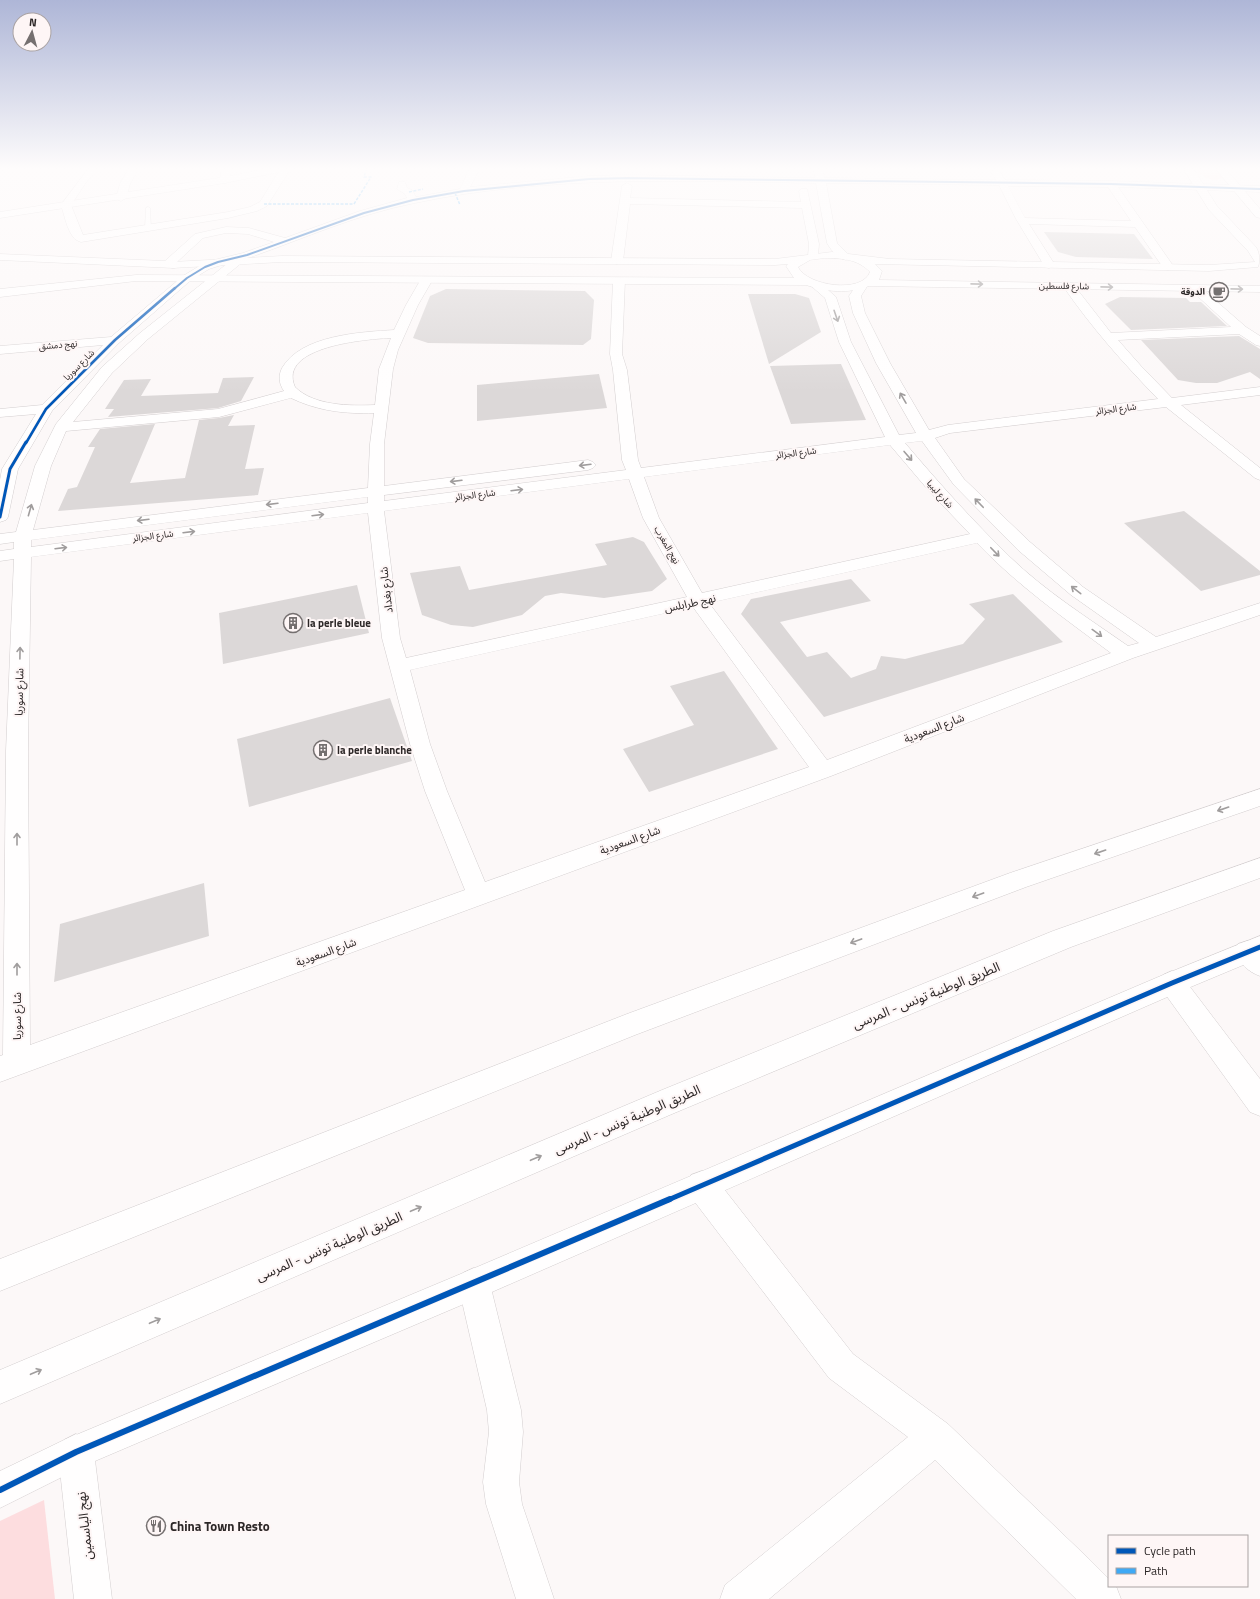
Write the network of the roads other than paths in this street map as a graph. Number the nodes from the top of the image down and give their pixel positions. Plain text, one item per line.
1 (83, 243) edge
2 (192, 243) edge
3 (280, 243) edge
4 (620, 243) edge
5 (814, 243) edge
6 (832, 243) edge
7 (1035, 243) edge
8 (1151, 243) edge
9 (1245, 243) edge
10 (0, 257) edge
11 (809, 257) junction
12 (846, 257) junction
13 (242, 258) junction
14 (858, 259) junction
15 (617, 261) junction
16 (93, 262) junction
17 (1258, 263) edge
18 (172, 264) junction
19 (1049, 265) junction
20 (1168, 267) junction
21 (216, 270) junction
22 (187, 278) junction
23 (427, 279) junction
24 (619, 280) junction
25 (1260, 281) edge
26 (811, 283) junction
27 (0, 284) edge
28 (865, 284) junction
29 (1069, 286) junction
30 (1196, 289) junction
31 (1260, 289) edge
32 (0, 293) edge
33 (132, 325) junction
34 (154, 327) junction
35 (1242, 330) junction
36 (399, 334) junction
37 (1108, 337) junction
38 (115, 340) junction
39 (1260, 342) edge
40 (0, 350) edge
41 (1260, 391) edge
42 (291, 393) junction
43 (1170, 403) junction
44 (46, 409) junction
45 (382, 409) junction
46 (0, 413) edge
47 (61, 427) junction
48 (922, 430) junction
49 (891, 434) junction
50 (599, 464) dead end
51 (627, 465) junction
52 (43, 466) junction
53 (5, 470) edge
54 (1259, 474) edge
55 (376, 500) junction
56 (0, 517) edge
57 (980, 537) junction
58 (0, 539) edge
59 (22, 544) junction
60 (0, 556) edge
61 (698, 601) junction
62 (1260, 610) edge
63 (1154, 645) junction
64 (1126, 654) junction
65 (400, 666) junction
66 (9, 753) edge
67 (823, 770) junction
68 (1260, 797) edge
69 (1260, 868) edge
70 (479, 896) junction
71 (1256, 955) edge
72 (1172, 983) junction
73 (8, 1067) edge
74 (1260, 1102) edge
75 (702, 1186) junction
76 (0, 1275) edge
77 (474, 1284) junction
78 (0, 1387) edge
79 (936, 1436) junction
80 (76, 1452) junction
81 (0, 1490) edge
82 (93, 1599) edge
83 (535, 1599) edge
84 (739, 1599) edge
85 (1102, 1599) edge

1 - 16 main road
2 - 18 main road
3 - 13 main road, شارع سوريا
4 - 15 main road
5 - 11 main road
6 - 12 main road
7 - 19 main road
8 - 20 main road
9 - 17 main road
10 - 16 main road
11 - 12 main road, شارع فلسطين
11 - 15 main road
11 - 26 main road, شارع ليبيا
12 - 14 main road, شارع فلسطين
13 - 15 main road
13 - 21 main road, شارع سوريا
14 - 19 main road, شارع فلسطين
14 - 28 main road, شارع ليبيا
16 - 18 main road
17 - 20 main road, شارع فلسطين
17 - 25 main road
18 - 21 main road
18 - 27 main road
19 - 20 main road, شارع فلسطين
21 - 22 main road, شارع سوريا
21 - 23 main road
21 - 34 main road, شارع سوريا
22 - 32 main road
22 - 33 main road, شارع سوريا
23 - 24 main road
23 - 36 main road, شارع بغداد
24 - 26 main road
24 - 51 main road, نهج المغرب
26 - 28 main road, شارع فلسطين
26 -> 49 main road, شارع ليبيا
28 -> 29 main road, شارع فلسطين
48 -> 28 main road, شارع ليبيا
29 -> 30 main road, شارع فلسطين
29 - 37 main road
30 -> 31 main road, شارع فلسطين
30 - 35 main road
33 - 34 main road
33 - 38 main road, شارع سوريا
34 - 47 main road, شارع سوريا
35 - 37 main road
35 - 39 main road
36 - 42 main road
36 - 45 main road, شارع بغداد
37 - 43 main road
38 - 40 main road, نهج دمشق
38 - 44 main road, شارع سوريا
41 - 43 main road, شارع الجزائر
42 - 45 main road
42 - 47 main road
43 - 48 main road, شارع الجزائر
43 - 54 main road
44 - 46 main road
44 - 53 main road, شارع سوريا
45 - 55 main road, شارع بغداد
47 - 52 main road, شارع سوريا
48 - 49 main road, شارع الجزائر
63 -> 48 main road, شارع ليبيا
49 - 51 main road, شارع الجزائر
49 -> 57 main road, شارع ليبيا
50 -> 55 main road, شارع الجزائر
55 -> 51 main road, شارع الجزائر
51 - 61 main road, نهج المغرب
52 - 53 main road
59 -> 52 main road, شارع سوريا
53 - 56 main road, شارع سوريا
55 - 59 main road, شارع الجزائر
55 - 65 main road, شارع بغداد
57 - 61 main road, نهج طرابلس
57 -> 64 main road, شارع ليبيا
58 - 59 main road, شارع الجزائر
59 - 60 main road, شارع الجزائر
66 -> 59 main road, شارع سوريا
61 - 65 main road, نهج طرابلس
61 - 67 main road, نهج المغرب
62 - 63 main road, شارع السعودية
63 - 64 main road, شارع السعودية
64 - 67 main road, شارع السعودية
65 - 70 main road, شارع بغداد
73 -> 66 main road, شارع سوريا
67 - 70 main road, شارع السعودية
68 -> 76 main road
78 -> 69 main road, الطريق الوطنية تونس - المرسى
70 - 73 main road, شارع السعودية
71 - 72 main road
72 - 74 main road
72 - 75 main road
75 - 77 main road
75 - 79 main road
77 - 80 main road
77 - 83 main road
79 - 84 main road
79 - 85 main road
80 - 81 main road
80 - 82 main road, نهج الياسمين

